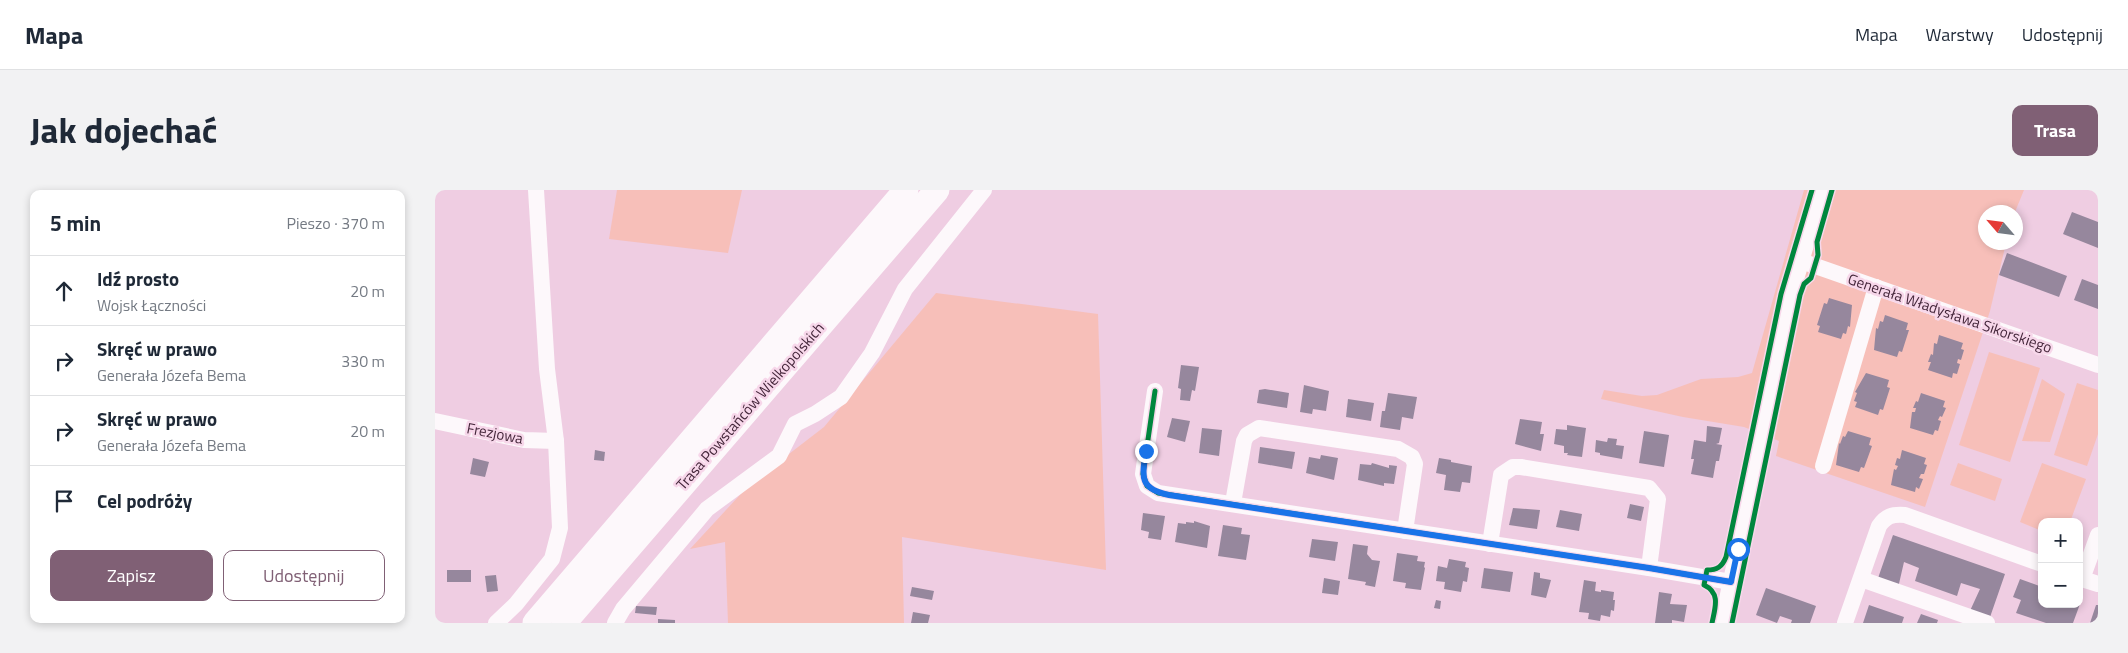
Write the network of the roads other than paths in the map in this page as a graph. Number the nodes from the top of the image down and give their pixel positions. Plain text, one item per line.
1 (536, 190) edge
2 (905, 190) edge
3 (937, 190) edge
4 (984, 190) edge
5 (1822, 190) edge
6 (1801, 260) junction
7 (1877, 287) junction
8 (2098, 365) edge
9 (1155, 392) dead end
10 (435, 421) edge
11 (556, 441) junction
12 (1823, 466) dead end
13 (1233, 503) junction
14 (1405, 531) junction
15 (2098, 535) edge
16 (1490, 544) junction
17 (2039, 563) edge
18 (1649, 568) junction
19 (2083, 571) edge
20 (1861, 579) junction
21 (2083, 579) edge
22 (1731, 582) junction
23 (2098, 584) edge
24 (496, 623) edge
25 (535, 623) edge
26 (565, 623) edge
27 (615, 623) edge
28 (1723, 623) edge
29 (1845, 623) edge
30 (1987, 623) edge

1 - 11 street
2 - 25 highway, Trasa Powstańców Wielkopolskich
3 - 26 highway, Trasa Powstańców Wielkopolskich
4 - 27 street
5 - 6 street
6 - 7 street, Generała Władysława Sikorskiego
6 - 22 street
7 - 8 street, Generała Władysława Sikorskiego
7 - 12 street
9 - 13 street
10 - 11 street, Frezjowa
11 - 24 street
13 - 14 street
13 - 14 street
14 - 16 street
15 - 19 street
16 - 18 street
16 - 18 street
17 - 20 street
18 - 22 street
20 - 29 street
20 - 30 street
21 - 23 street
22 - 28 street

